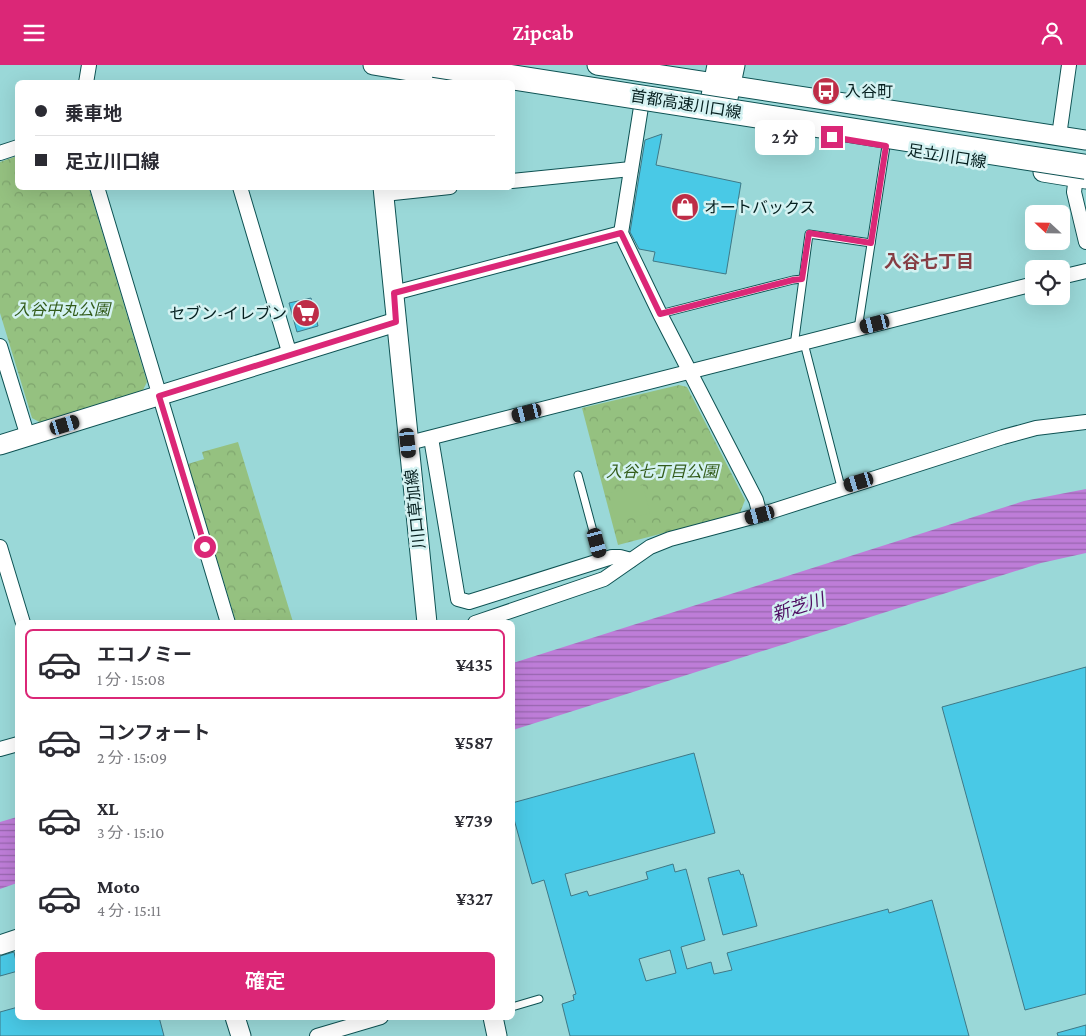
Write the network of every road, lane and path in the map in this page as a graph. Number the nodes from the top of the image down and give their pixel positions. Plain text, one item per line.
1 (89, 65) edge
2 (372, 65) edge
3 (434, 65) edge
4 (536, 65) edge
5 (597, 65) edge
6 (735, 65) edge
7 (1069, 65) edge
8 (720, 78) edge
9 (86, 80) edge
10 (373, 80) edge
11 (464, 80) edge
12 (515, 87) edge
13 (641, 107) junction
14 (716, 119) junction
15 (1059, 136) junction
16 (1086, 140) edge
17 (886, 146) junction
18 (15, 148) edge
19 (1086, 152) edge
20 (0, 153) edge
21 (631, 169) junction
22 (1083, 175) edge
23 (515, 181) edge
24 (98, 190) edge
25 (241, 190) edge
26 (400, 190) edge
27 (383, 191) edge
28 (621, 233) junction
29 (1086, 242) edge
30 (871, 243) junction
31 (1086, 271) edge
32 (1070, 275) edge
33 (802, 279) junction
34 (1025, 286) edge
35 (394, 293) junction
36 (660, 314) junction
37 (396, 322) junction
38 (858, 329) junction
39 (799, 345) junction
40 (0, 346) edge
41 (290, 355) junction
42 (689, 372) junction
43 (159, 396) junction
44 (1086, 422) edge
45 (28, 437) junction
46 (431, 438) junction
47 (408, 443) junction
48 (0, 445) edge
49 (578, 475) dead end
50 (841, 487) junction
51 (760, 515) junction
52 (0, 547) edge
53 (631, 560) junction
54 (601, 561) junction
55 (22, 620) edge
56 (227, 620) edge
57 (427, 620) edge
58 (484, 620) edge
59 (15, 745) edge
60 (0, 749) edge
61 (15, 940) edge
62 (0, 945) edge
63 (539, 999) dead end
64 (515, 1006) edge
65 (236, 1020) edge
66 (371, 1020) edge
67 (494, 1020) edge
68 (241, 1036) edge
69 (317, 1036) edge
70 (497, 1036) edge

1 - 9 street
2 - 10 main road
2 - 11 main road
3 - 22 highway, 首都高速川口線, bridge
4 - 19 highway, 首都高速川口線
5 - 8 main road
6 - 8 main road
7 - 15 street
8 - 14 main road
8 - 15 main road
12 - 13 main road, 足立川口線
13 - 14 main road, 足立川口線
13 - 21 street
14 - 17 main road, 足立川口線
15 - 16 main road
17 - 22 main road, 足立川口線
17 - 30 lane
18 - 20 street
21 - 23 street
21 - 28 street
22 - 29 street
24 - 43 street
25 - 41 street
26 - 27 street
27 - 35 main road, 川口草加線
28 - 35 street
28 - 36 street
30 - 33 lane
30 - 38 lane
31 - 32 street
33 - 36 lane
33 - 39 lane
34 - 38 street
35 - 37 main road, 川口草加線
36 - 42 street
37 - 41 main road
37 - 47 main road, 川口草加線
38 - 39 street
39 - 42 street
39 - 50 lane
40 - 45 street
41 - 43 main road
42 - 46 street
42 - 51 street
43 - 45 main road
43 - 56 street
44 - 50 street
45 - 48 main road
46 - 47 street
46 - 54 street
47 - 57 main road, 川口草加線
49 - 54 lane
50 - 51 street
51 - 53 street
52 - 55 street
53 - 54 street
53 - 58 street
59 - 60 street
61 - 62 main road
63 - 64 lane
65 - 68 main road
66 - 69 street
67 - 70 main road

